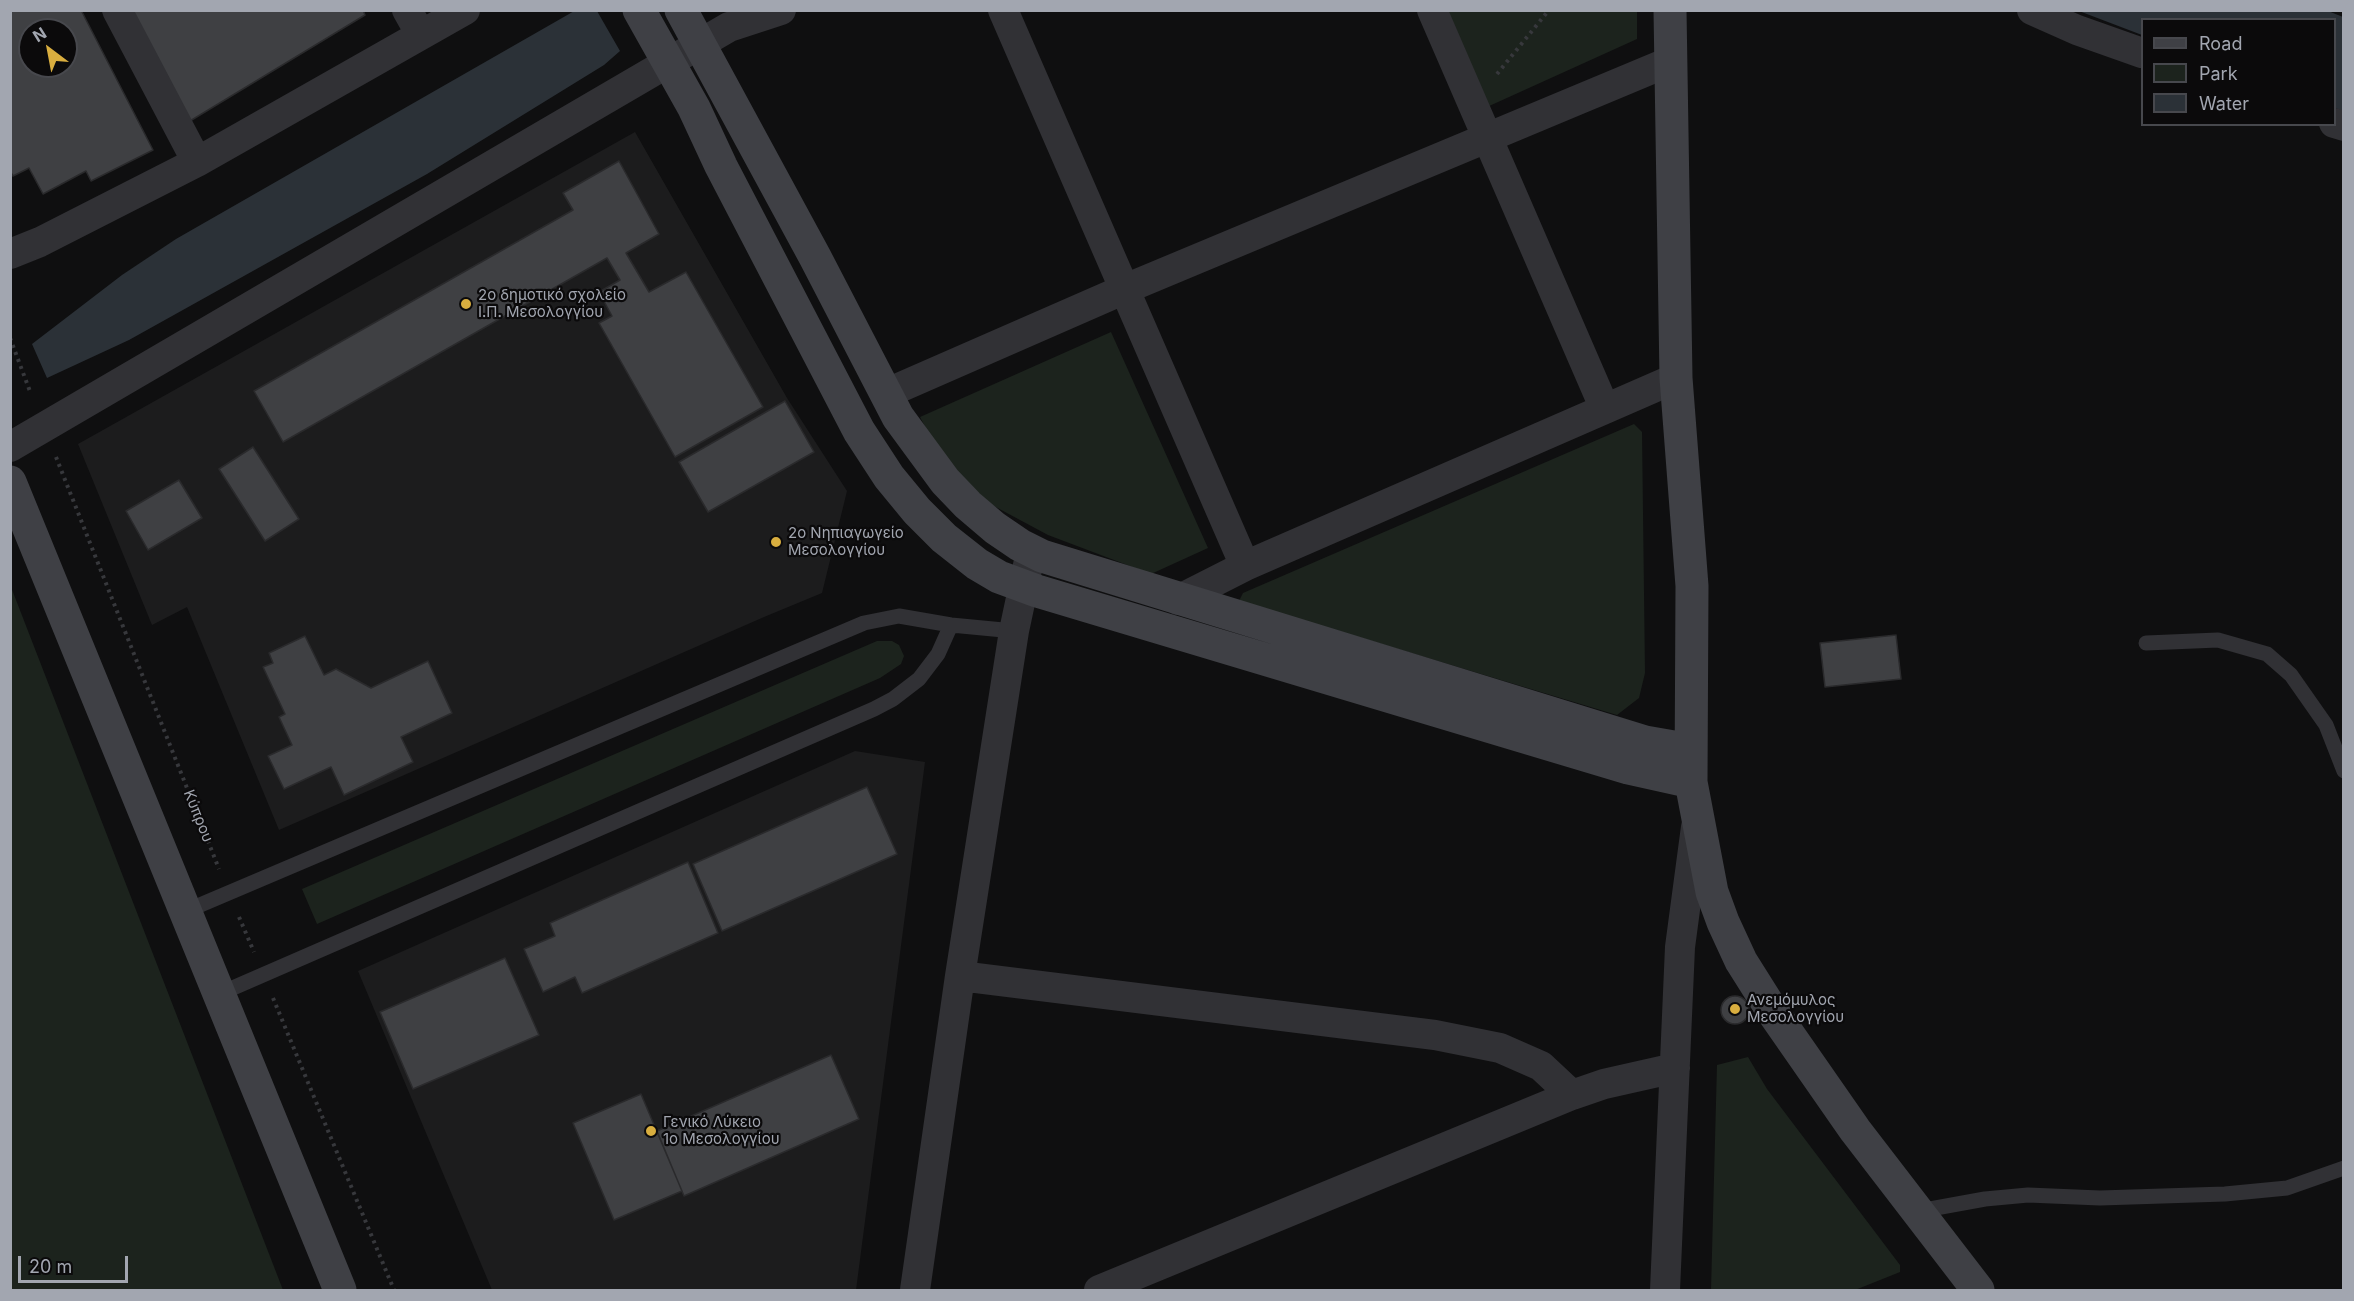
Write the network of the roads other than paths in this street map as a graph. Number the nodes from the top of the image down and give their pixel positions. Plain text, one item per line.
1 (117, 10) edge
2 (465, 10) edge
3 (639, 10) edge
4 (681, 10) edge
5 (781, 10) edge
6 (1003, 10) edge
7 (1432, 10) edge
8 (1670, 10) edge
9 (2032, 10) edge
10 (414, 23) edge
11 (700, 44) junction
12 (2141, 53) edge
13 (1671, 61) junction
14 (668, 63) junction
15 (1485, 137) junction
16 (197, 162) junction
17 (10, 254) edge
18 (1125, 290) junction
19 (1676, 378) junction
20 (885, 394) junction
21 (1605, 409) junction
22 (10, 447) edge
23 (10, 482) edge
24 (1031, 551) junction
25 (1245, 566) junction
26 (1024, 586) junction
27 (1178, 600) junction
28 (951, 625) junction
29 (1014, 631) junction
30 (2146, 643) dead end
31 (1691, 766) junction
32 (2343, 771) edge
33 (1697, 819) junction
34 (186, 911) junction
35 (960, 976) junction
36 (219, 994) junction
37 (1675, 1068) junction
38 (1572, 1095) junction
39 (2343, 1168) edge
40 (1918, 1211) junction
41 (340, 1290) edge
42 (915, 1290) edge
43 (1099, 1290) edge
44 (1665, 1290) edge
45 (1976, 1290) edge

1 - 16 street
2 - 10 street
3 - 14 street
4 - 11 street
5 - 11 street
6 - 18 street
7 - 15 street
8 - 13 street
9 - 12 street
10 - 16 street
11 - 14 street
11 - 20 street
13 - 15 street
13 - 19 street
14 - 22 street
14 - 26 street
15 - 18 street
15 - 21 street
16 - 17 street
18 - 20 street
18 - 25 street
19 - 21 street
19 - 31 street
20 - 24 street
21 - 25 street
23 - 34 street
24 - 26 street
24 - 27 street
25 - 27 street
26 - 29 street
26 - 31 street
27 - 31 street
28 - 29 lane
28 - 34 lane
28 - 36 lane
29 - 35 street
30 - 32 lane
31 - 33 street
33 - 37 street
33 - 40 street
34 - 36 street
35 - 38 street
35 - 42 street
36 - 41 street
37 - 38 street
37 - 44 street
38 - 43 street
39 - 40 lane
40 - 45 street

